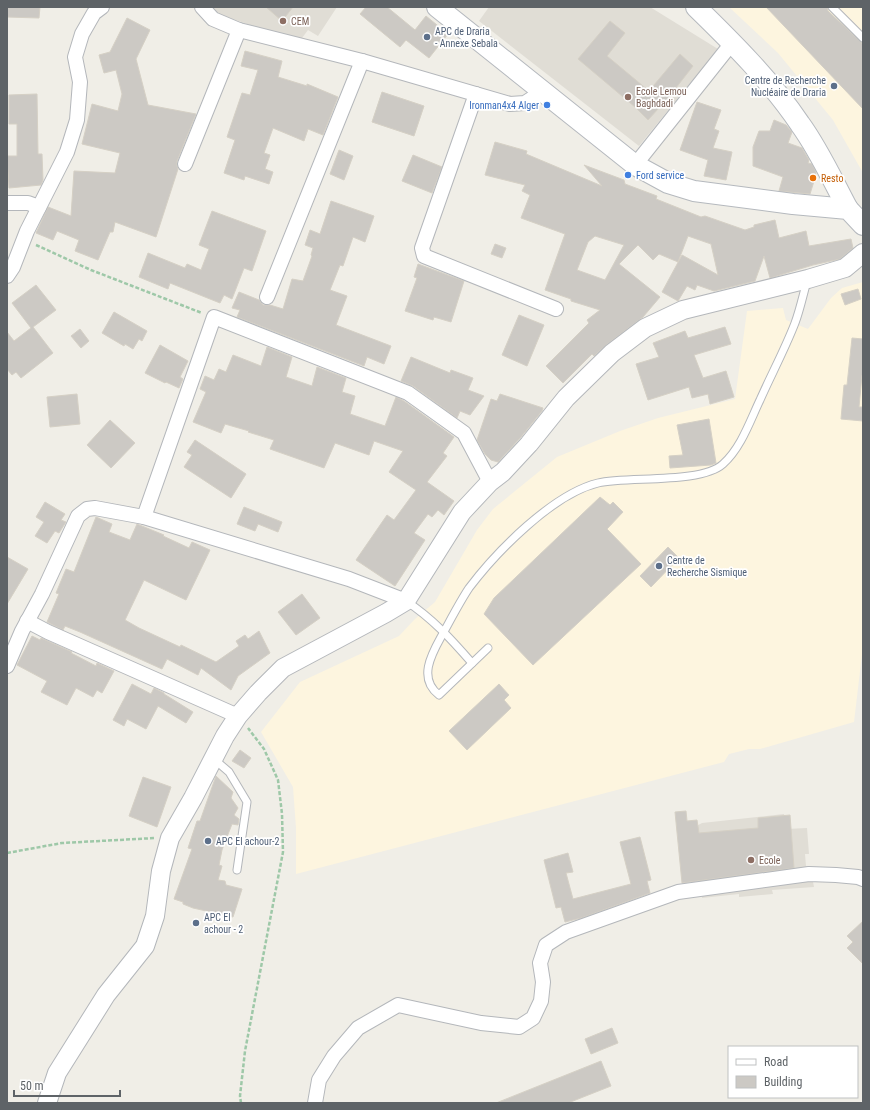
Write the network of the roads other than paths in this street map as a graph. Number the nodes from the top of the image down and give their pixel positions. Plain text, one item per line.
1 (102, 7) edge
2 (189, 7) edge
3 (202, 7) edge
4 (437, 7) edge
5 (696, 7) edge
6 (832, 7) edge
7 (213, 19) junction
8 (239, 30) junction
9 (863, 38) edge
10 (732, 42) junction
11 (362, 61) junction
12 (542, 92) junction
13 (476, 94) junction
14 (185, 164) dead end
15 (635, 165) junction
16 (7, 204) edge
17 (39, 207) junction
18 (848, 209) junction
19 (863, 225) edge
20 (863, 253) edge
21 (7, 276) edge
22 (808, 280) junction
23 (267, 297) dead end
24 (556, 309) dead end
25 (490, 482) junction
26 (144, 516) junction
27 (406, 601) junction
28 (27, 622) junction
29 (444, 631) junction
30 (488, 648) dead end
31 (472, 663) junction
32 (7, 666) edge
33 (238, 716) junction
34 (214, 758) junction
35 (237, 870) dead end
36 (863, 879) edge
37 (47, 1103) edge
38 (315, 1103) edge

1 - 17 street
2 - 7 street
3 - 7 street
4 - 12 main road
5 - 10 main road
6 - 9 lane
7 - 8 street
8 - 11 street
8 - 14 street
10 - 15 street
10 - 18 main road
11 - 13 street
11 - 23 street
12 - 13 street
12 - 15 main road
13 - 24 street
15 - 18 main road
16 - 17 street
17 - 21 street
18 - 19 main road
20 - 22 street
22 - 25 street
22 - 29 lane
25 - 26 street
25 - 27 street
26 - 27 street
26 - 28 street
27 - 29 lane
27 - 33 street
28 - 32 street
28 - 33 street
29 - 31 lane
29 - 31 lane
30 - 31 lane
33 - 34 street
34 - 35 lane
34 - 37 street
36 - 38 street

